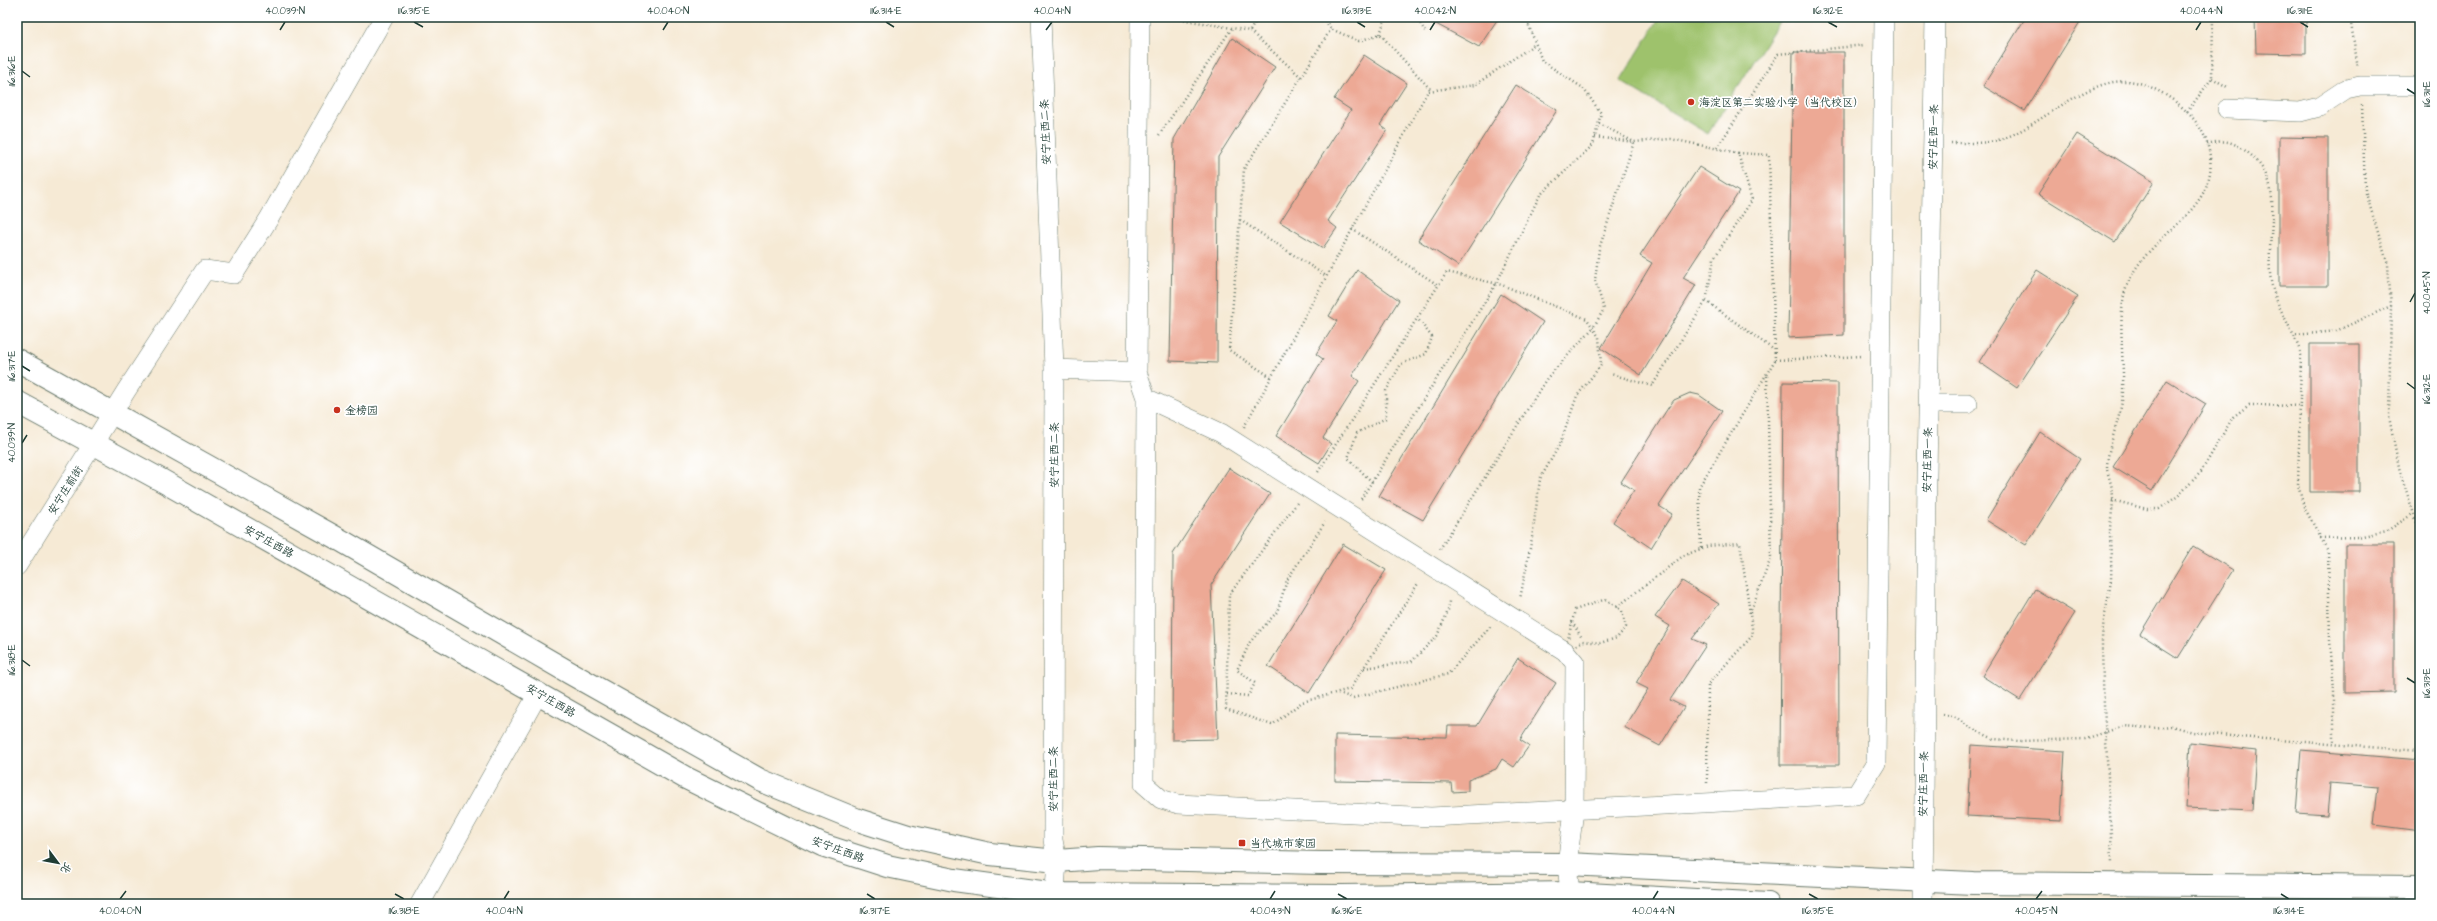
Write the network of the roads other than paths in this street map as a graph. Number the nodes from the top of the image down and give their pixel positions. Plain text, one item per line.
1 (384, 17) edge
2 (1041, 17) edge
3 (1140, 17) edge
4 (1884, 17) edge
5 (1935, 17) edge
6 (2420, 86) edge
7 (2227, 109) dead end
8 (17, 360) edge
9 (1054, 369) junction
10 (1137, 372) junction
11 (1146, 398) junction
12 (17, 402) edge
13 (1928, 404) junction
14 (1968, 404) dead end
15 (112, 414) junction
16 (94, 445) junction
17 (17, 566) edge
18 (539, 692) junction
19 (1574, 811) junction
20 (1057, 861) junction
21 (1567, 864) junction
22 (1922, 880) junction
23 (2420, 887) edge
24 (1570, 893) junction
25 (1055, 899) edge
26 (1342, 900) edge
27 (1611, 900) edge
28 (420, 904) edge
29 (1768, 904) edge
30 (1922, 904) edge

1 - 15 street, 安宁庄前街
2 - 9 street, 安宁庄西二条
3 - 10 street
4 - 19 street
5 - 13 street, 安宁庄西一条
6 - 7 street
8 - 15 main road
9 - 10 street
9 - 20 street, 安宁庄西二条
10 - 11 street
11 - 19 street
11 - 19 street
12 - 16 main road, 安宁庄西路
13 - 14 street
13 - 22 street, 安宁庄西一条
15 - 16 street, 安宁庄前街
15 - 20 main road
16 - 17 street, 安宁庄前街
16 - 18 main road, 安宁庄西路
18 - 25 main road, 安宁庄西路
18 - 28 street
19 - 21 street
20 - 21 main road
20 - 25 street, 安宁庄西二条
21 - 22 main road
21 - 24 street
22 - 23 main road
22 - 30 street, 安宁庄西一条
24 - 26 main road, 安宁庄西路
24 - 27 main road, 安宁庄西路
25 - 26 main road, 安宁庄西路
27 - 29 main road, 安宁庄西路

